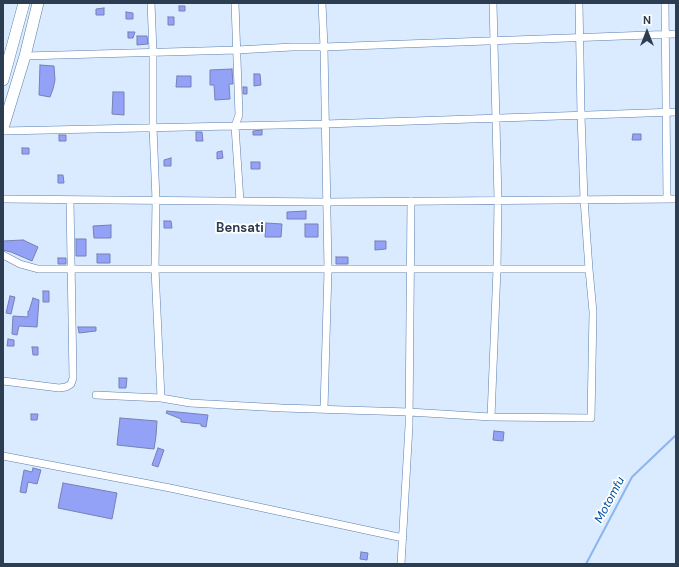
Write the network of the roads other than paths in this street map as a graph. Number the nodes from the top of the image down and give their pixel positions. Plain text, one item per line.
1 (24, 3) edge
2 (38, 3) edge
3 (151, 3) edge
4 (235, 3) edge
5 (322, 3) edge
6 (493, 3) edge
7 (579, 3) edge
8 (665, 3) edge
9 (665, 34) junction
10 (676, 34) edge
11 (580, 37) junction
12 (494, 40) junction
13 (324, 47) junction
14 (237, 50) junction
15 (153, 52) junction
16 (24, 56) junction
17 (3, 80) edge
18 (666, 112) junction
19 (676, 112) edge
20 (580, 115) junction
21 (495, 118) junction
22 (325, 124) junction
23 (235, 126) junction
24 (153, 128) junction
25 (3, 130) edge
26 (3, 199) edge
27 (584, 199) junction
28 (667, 199) junction
29 (676, 199) edge
30 (70, 200) junction
31 (156, 200) junction
32 (498, 200) junction
33 (240, 201) junction
34 (412, 201) junction
35 (327, 202) junction
36 (3, 255) edge
37 (72, 269) junction
38 (155, 269) junction
39 (497, 269) junction
40 (589, 269) junction
41 (328, 270) junction
42 (410, 270) junction
43 (3, 381) edge
44 (96, 395) dead end
45 (161, 398) junction
46 (324, 409) junction
47 (409, 412) junction
48 (491, 418) junction
49 (3, 456) edge
50 (403, 538) junction
51 (401, 564) edge

1 - 17 highway
2 - 16 highway
3 - 15 street
4 - 14 street
5 - 13 street
6 - 12 street
7 - 11 street
8 - 9 street
9 - 10 street
9 - 11 street
9 - 18 street
11 - 12 street
11 - 20 street
12 - 13 street
12 - 21 street
13 - 14 street
13 - 22 street
14 - 15 street
14 - 23 street
15 - 16 street
15 - 24 street
16 - 25 highway
18 - 19 street
18 - 20 street
18 - 28 street
20 - 21 street
20 - 27 street
21 - 22 street
21 - 32 street
22 - 23 street
22 - 35 street
23 - 24 street
23 - 33 street
24 - 25 street
24 - 31 street
26 - 30 street
27 - 28 street
27 - 32 street
27 - 40 street
28 - 29 street
30 - 31 street
30 - 37 street
31 - 33 street
31 - 38 street
32 - 34 street
32 - 39 street
33 - 35 street
34 - 35 street
34 - 42 street
35 - 41 street
36 - 37 street
37 - 38 street
37 - 43 street
38 - 41 street
38 - 45 street
39 - 40 street
39 - 42 street
39 - 48 street
40 - 48 street
41 - 42 street
41 - 46 street
42 - 47 street
44 - 45 street
45 - 46 street
46 - 47 street
47 - 48 street
47 - 50 street
49 - 50 street
50 - 51 street

